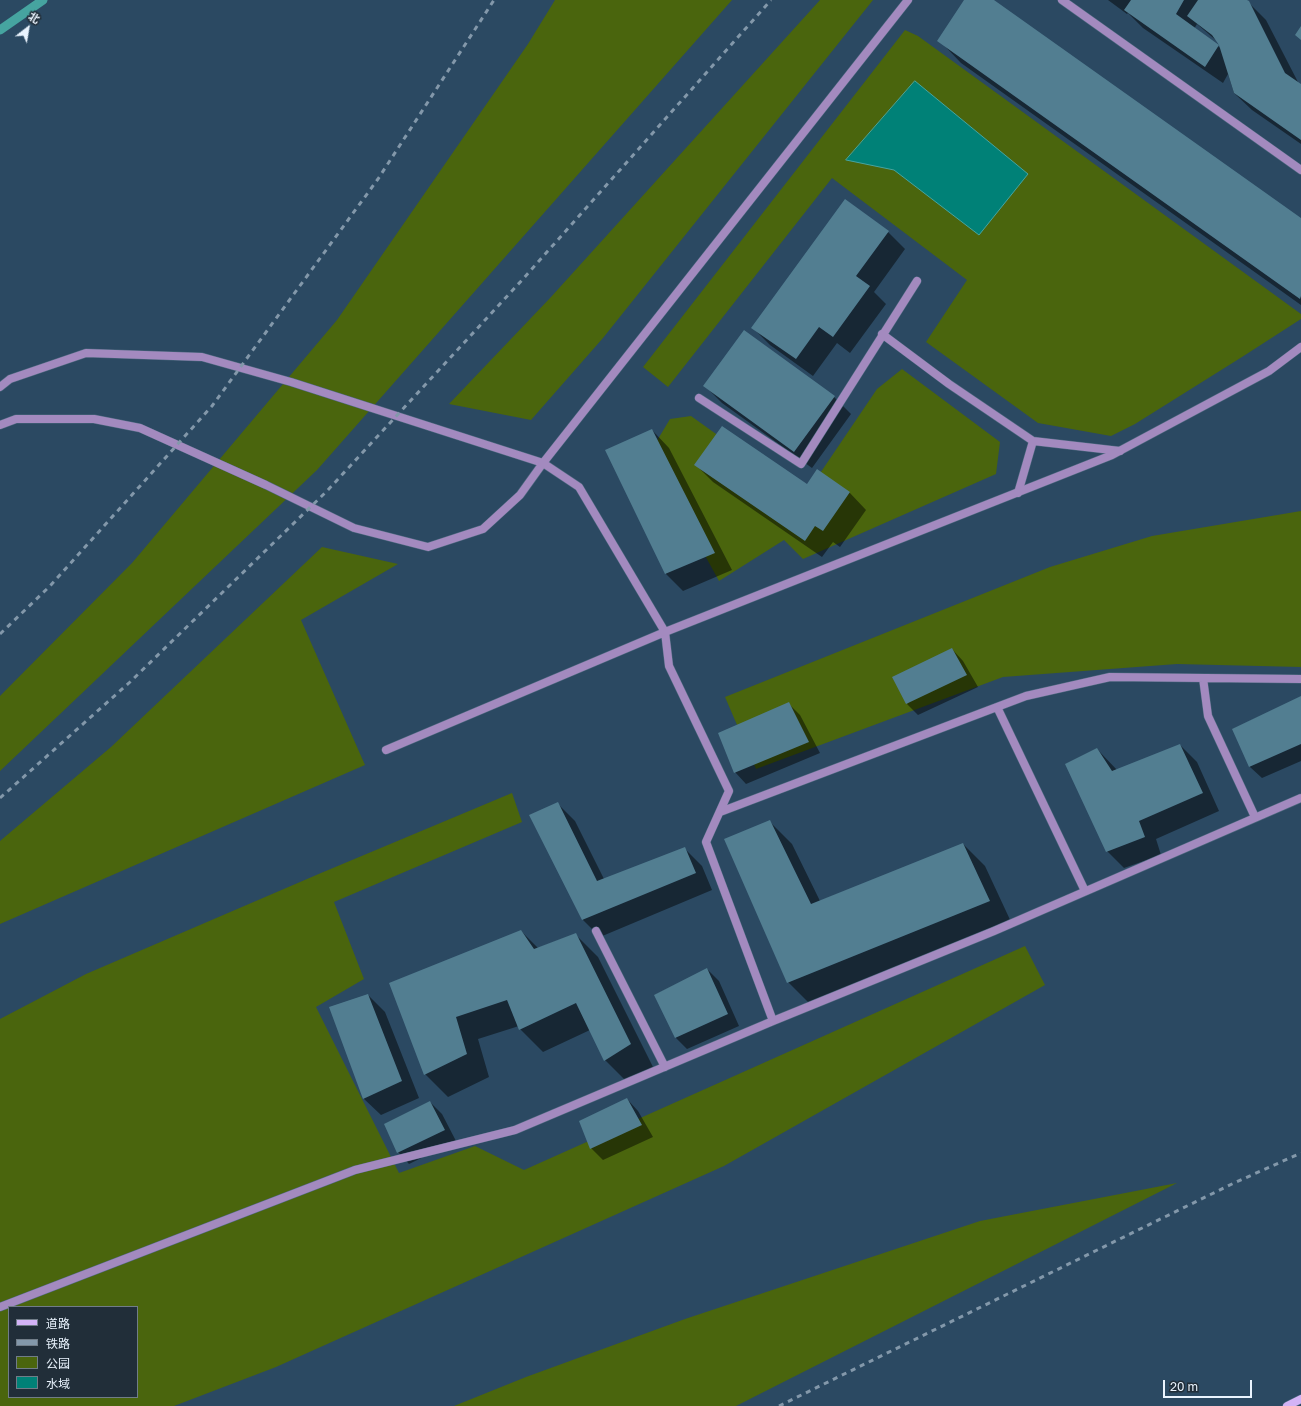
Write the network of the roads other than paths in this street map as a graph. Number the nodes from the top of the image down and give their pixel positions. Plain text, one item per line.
1 (908, 0) edge
2 (1062, 0) edge
3 (1301, 170) edge
4 (917, 281) dead end
5 (882, 334) junction
6 (1301, 347) edge
7 (0, 387) edge
8 (699, 398) dead end
9 (0, 425) edge
10 (1033, 441) junction
11 (1120, 451) junction
12 (543, 463) junction
13 (1018, 492) junction
14 (665, 632) junction
15 (1203, 678) junction
16 (1301, 679) edge
17 (997, 707) junction
18 (386, 750) dead end
19 (1301, 798) edge
20 (720, 812) junction
21 (1255, 817) junction
22 (1085, 891) junction
23 (596, 931) dead end
24 (773, 1021) junction
25 (665, 1067) junction
26 (0, 1307) edge
27 (1301, 1399) edge
28 (1287, 1406) edge

1 - 12 street
2 - 3 street
4 - 5 street
5 - 8 street
5 - 10 street
6 - 11 street
7 - 12 street
9 - 12 street
10 - 11 street
10 - 13 street
11 - 13 street
12 - 14 street
13 - 14 street
14 - 18 street
14 - 20 street
15 - 16 street
15 - 17 street
15 - 21 street
17 - 20 street
17 - 22 street
19 - 21 street
20 - 24 street
21 - 22 street
22 - 24 street
23 - 25 street
24 - 25 street
25 - 26 street
27 - 28 main road

